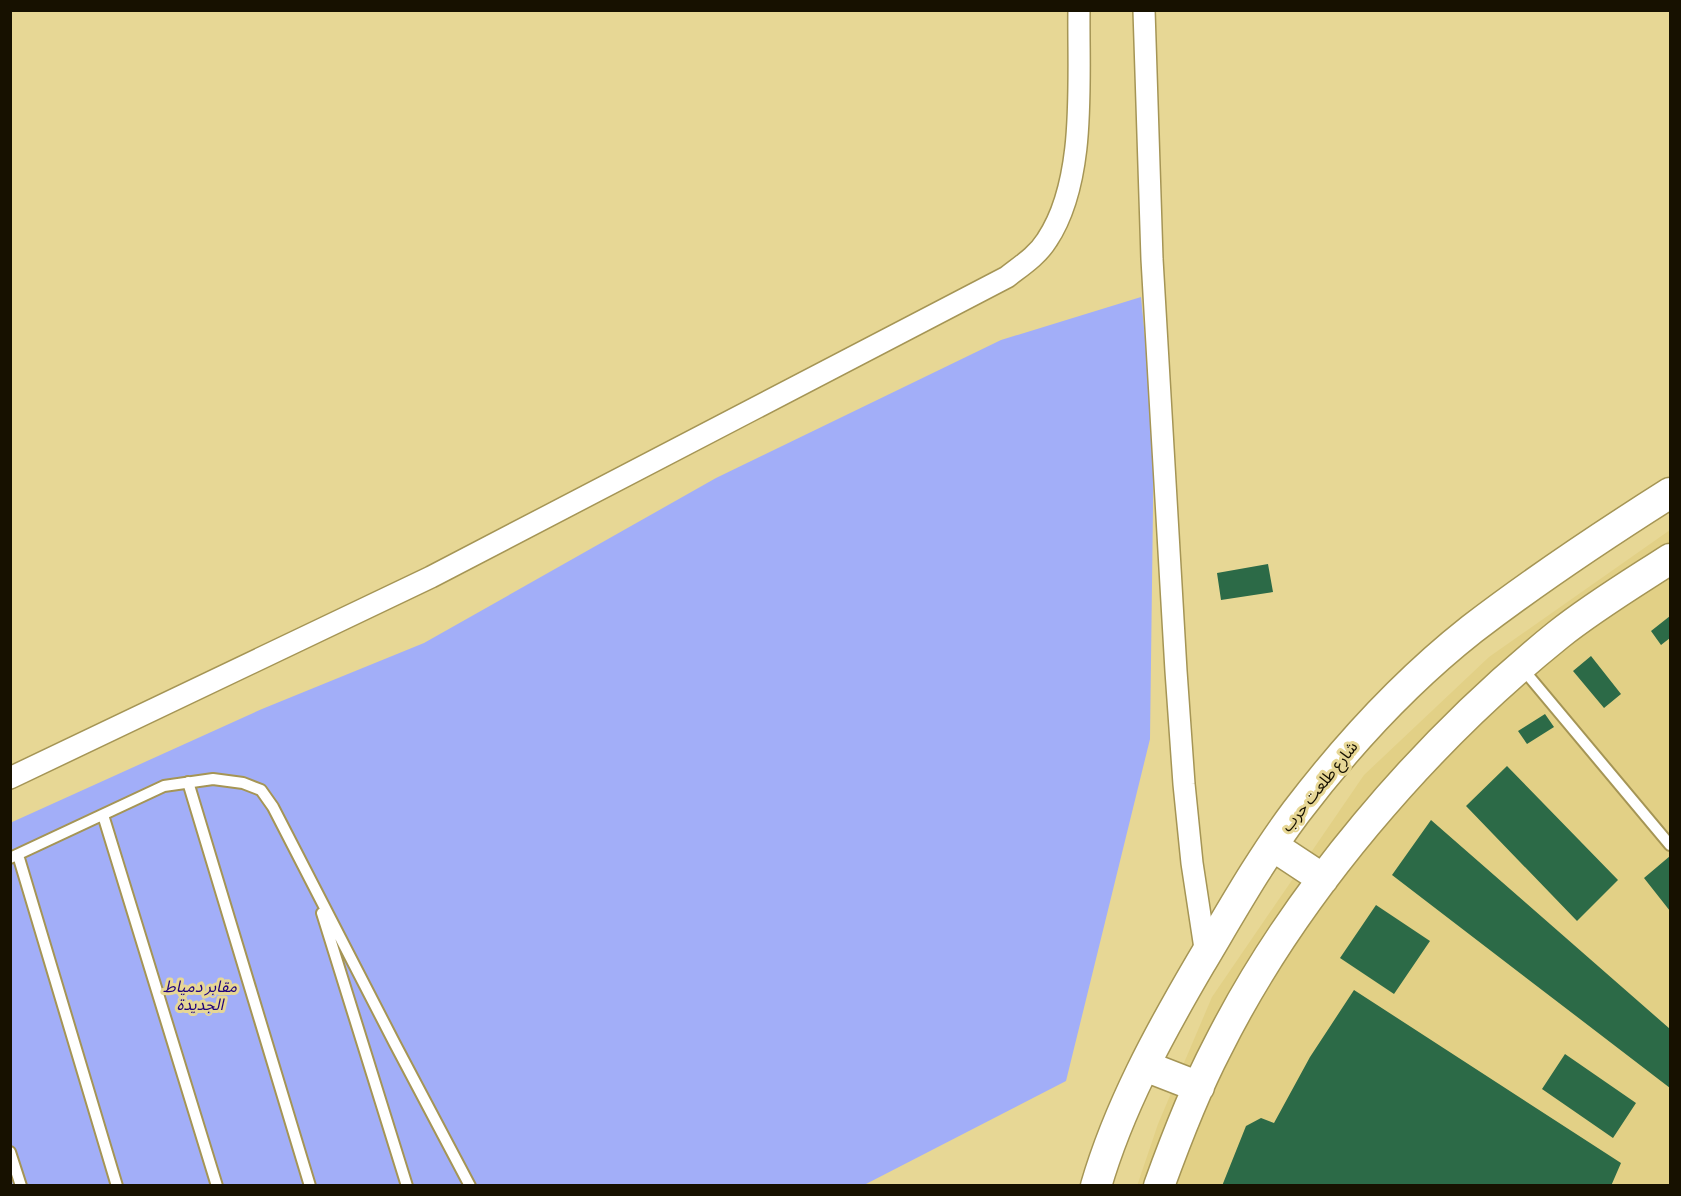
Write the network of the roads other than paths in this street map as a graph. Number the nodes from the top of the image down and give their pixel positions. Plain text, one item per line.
1 (1079, 10) edge
2 (1144, 10) edge
3 (1671, 493) edge
4 (1671, 559) edge
5 (1521, 667) junction
6 (10, 777) edge
7 (188, 782) junction
8 (103, 815) junction
9 (1671, 845) edge
10 (1273, 846) junction
11 (14, 857) edge
12 (1323, 879) junction
13 (312, 884) junction
14 (1206, 954) junction
15 (1145, 1066) junction
16 (1199, 1087) junction
17 (10, 1152) edge
18 (21, 1185) edge
19 (117, 1185) edge
20 (217, 1185) edge
21 (310, 1185) edge
22 (407, 1185) edge
23 (470, 1185) edge
24 (1096, 1185) edge
25 (1159, 1185) edge

1 - 6 street
2 - 14 street
3 - 10 main road, شارع طلعت حرب
4 - 5 main road
5 - 9 lane
5 - 12 main road
7 - 8 lane
7 - 13 lane
7 - 21 lane
8 - 11 lane
8 - 20 lane
10 - 12 main road
10 - 14 main road, شارع طلعت حرب
11 - 19 lane
12 - 16 main road
13 - 22 lane
13 - 23 lane
14 - 15 main road, شارع طلعت حرب
15 - 16 main road
15 - 24 main road, شارع طلعت حرب
16 - 25 main road
17 - 18 lane

